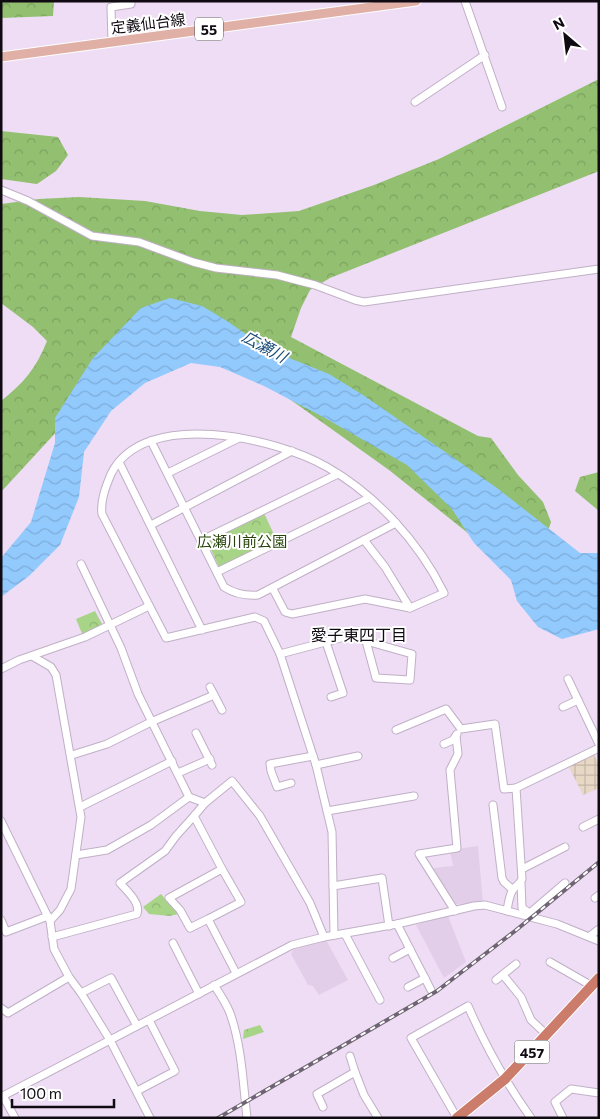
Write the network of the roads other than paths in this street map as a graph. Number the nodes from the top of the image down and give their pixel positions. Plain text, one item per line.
1 (131, 1) edge
2 (416, 1) edge
3 (465, 1) edge
4 (112, 42) junction
5 (485, 55) junction
6 (1, 56) edge
7 (415, 102) dead end
8 (502, 107) dead end
9 (1, 190) edge
10 (599, 270) edge
11 (240, 437) junction
12 (152, 441) junction
13 (292, 451) junction
14 (119, 462) junction
15 (168, 473) junction
16 (338, 474) junction
17 (369, 498) junction
18 (186, 506) junction
19 (396, 523) junction
20 (151, 525) junction
21 (202, 540) junction
22 (364, 540) junction
23 (81, 564) dead end
24 (217, 572) junction
25 (273, 588) junction
26 (149, 606) junction
27 (410, 608) junction
28 (110, 626) junction
29 (202, 630) junction
30 (366, 641) junction
31 (326, 642) junction
32 (280, 654) junction
33 (32, 656) junction
34 (2, 667) edge
35 (568, 679) dead end
36 (210, 687) dead end
37 (214, 695) junction
38 (331, 697) dead end
39 (578, 700) junction
40 (563, 707) dead end
41 (222, 710) dead end
42 (150, 722) junction
43 (461, 729) junction
44 (396, 730) dead end
45 (196, 733) dead end
46 (456, 736) junction
47 (444, 744) dead end
48 (599, 744) edge
49 (599, 748) edge
50 (72, 755) junction
51 (313, 756) junction
52 (358, 756) dead end
53 (172, 761) junction
54 (316, 765) junction
55 (178, 773) junction
56 (291, 783) dead end
57 (516, 788) junction
58 (414, 796) dead end
59 (190, 797) junction
60 (205, 803) junction
61 (493, 805) dead end
62 (80, 807) junction
63 (327, 811) junction
64 (194, 816) junction
65 (599, 819) edge
66 (1, 821) edge
67 (583, 827) dead end
68 (565, 847) dead end
69 (76, 855) junction
70 (222, 869) junction
71 (522, 869) junction
72 (521, 883) junction
73 (565, 883) dead end
74 (333, 886) junction
75 (513, 890) junction
76 (455, 911) junction
77 (507, 911) junction
78 (49, 918) junction
79 (208, 919) junction
80 (1, 920) edge
81 (393, 925) junction
82 (599, 929) edge
83 (345, 934) junction
84 (334, 935) junction
85 (590, 936) junction
86 (52, 937) junction
87 (324, 937) junction
88 (599, 941) edge
89 (174, 943) dead end
90 (410, 949) junction
91 (393, 958) dead end
92 (550, 962) dead end
93 (516, 964) dead end
94 (236, 973) junction
95 (503, 974) junction
96 (69, 977) junction
97 (425, 978) junction
98 (496, 980) dead end
99 (595, 982) edge
100 (214, 985) junction
101 (408, 987) dead end
102 (431, 990) dead end
103 (81, 993) junction
104 (199, 994) junction
105 (381, 1000) dead end
106 (1, 1008) edge
107 (148, 1020) junction
108 (136, 1026) junction
109 (548, 1035) junction
110 (110, 1040) junction
111 (350, 1056) dead end
112 (355, 1072) junction
113 (506, 1079) junction
114 (137, 1091) junction
115 (599, 1093) edge
116 (2, 1096) edge
117 (323, 1107) dead end
118 (15, 1118) edge
119 (150, 1118) edge
120 (247, 1118) edge
121 (378, 1118) edge
122 (457, 1118) edge
123 (531, 1118) edge
124 (563, 1118) edge

1 - 4 street
2 - 4 main road, 定義仙台線 / 55
3 - 5 street
4 - 6 main road, 定義仙台線 / 55
5 - 7 street
5 - 8 street
9 - 10 street
11 - 12 street
11 - 13 street
11 - 15 street
12 - 14 street
12 - 15 street
13 - 16 street
13 - 18 street
14 - 20 street
14 - 26 street
15 - 18 street
16 - 17 street
16 - 21 street
17 - 19 street
17 - 24 street
18 - 20 street
18 - 21 street
19 - 22 street
19 - 27 street
20 - 29 street
21 - 24 street
22 - 25 street
22 - 27 street
23 - 28 street
24 - 25 street
25 - 27 street
26 - 28 street
26 - 29 street
28 - 33 street
28 - 42 street
29 - 32 street
30 - 30 street
30 - 31 street
31 - 32 street
31 - 38 street
32 - 51 street
33 - 34 street
33 - 50 street
35 - 39 street
36 - 37 street
37 - 41 street
37 - 42 street
39 - 40 street
39 - 48 street
42 - 50 street
42 - 53 street
43 - 44 street
43 - 46 street
43 - 57 street
45 - 55 street
46 - 47 street
46 - 76 street
49 - 57 street
50 - 62 street
51 - 54 street
51 - 56 street
52 - 54 street
53 - 55 street
53 - 62 street
54 - 63 street
55 - 59 street
57 - 71 street
58 - 63 street
59 - 60 street
59 - 69 street
60 - 64 street
60 - 87 street
61 - 75 street
62 - 69 street
63 - 74 street
64 - 70 street
64 - 86 street
65 - 67 street
66 - 78 street
68 - 71 street
69 - 78 street
70 - 79 street
70 - 79 street
71 - 72 street
72 - 73 street
72 - 75 street
74 - 81 street
74 - 84 street
75 - 77 street
76 - 77 street
76 - 81 street
77 - 85 street
78 - 80 street
78 - 86 street
79 - 94 street
81 - 83 street
81 - 90 street
82 - 85 street
83 - 84 street
83 - 105 street
84 - 87 street
85 - 88 street
86 - 96 street
87 - 94 street
89 - 104 street
90 - 91 street
90 - 97 street
92 - 99 street
93 - 95 street
94 - 100 street
95 - 98 street
95 - 109 street
96 - 103 street
96 - 106 street
97 - 101 street
97 - 102 street
99 - 109 highway, 457
100 - 104 street
100 - 120 street
103 - 108 street
103 - 110 street
104 - 107 street
107 - 108 street
107 - 114 street
108 - 110 street
109 - 113 highway, 457
110 - 114 street
110 - 116 street
111 - 112 street
112 - 117 street
112 - 121 street
113 - 122 highway, 457
113 - 122 street
113 - 123 street
114 - 119 street
115 - 124 street
116 - 118 street

